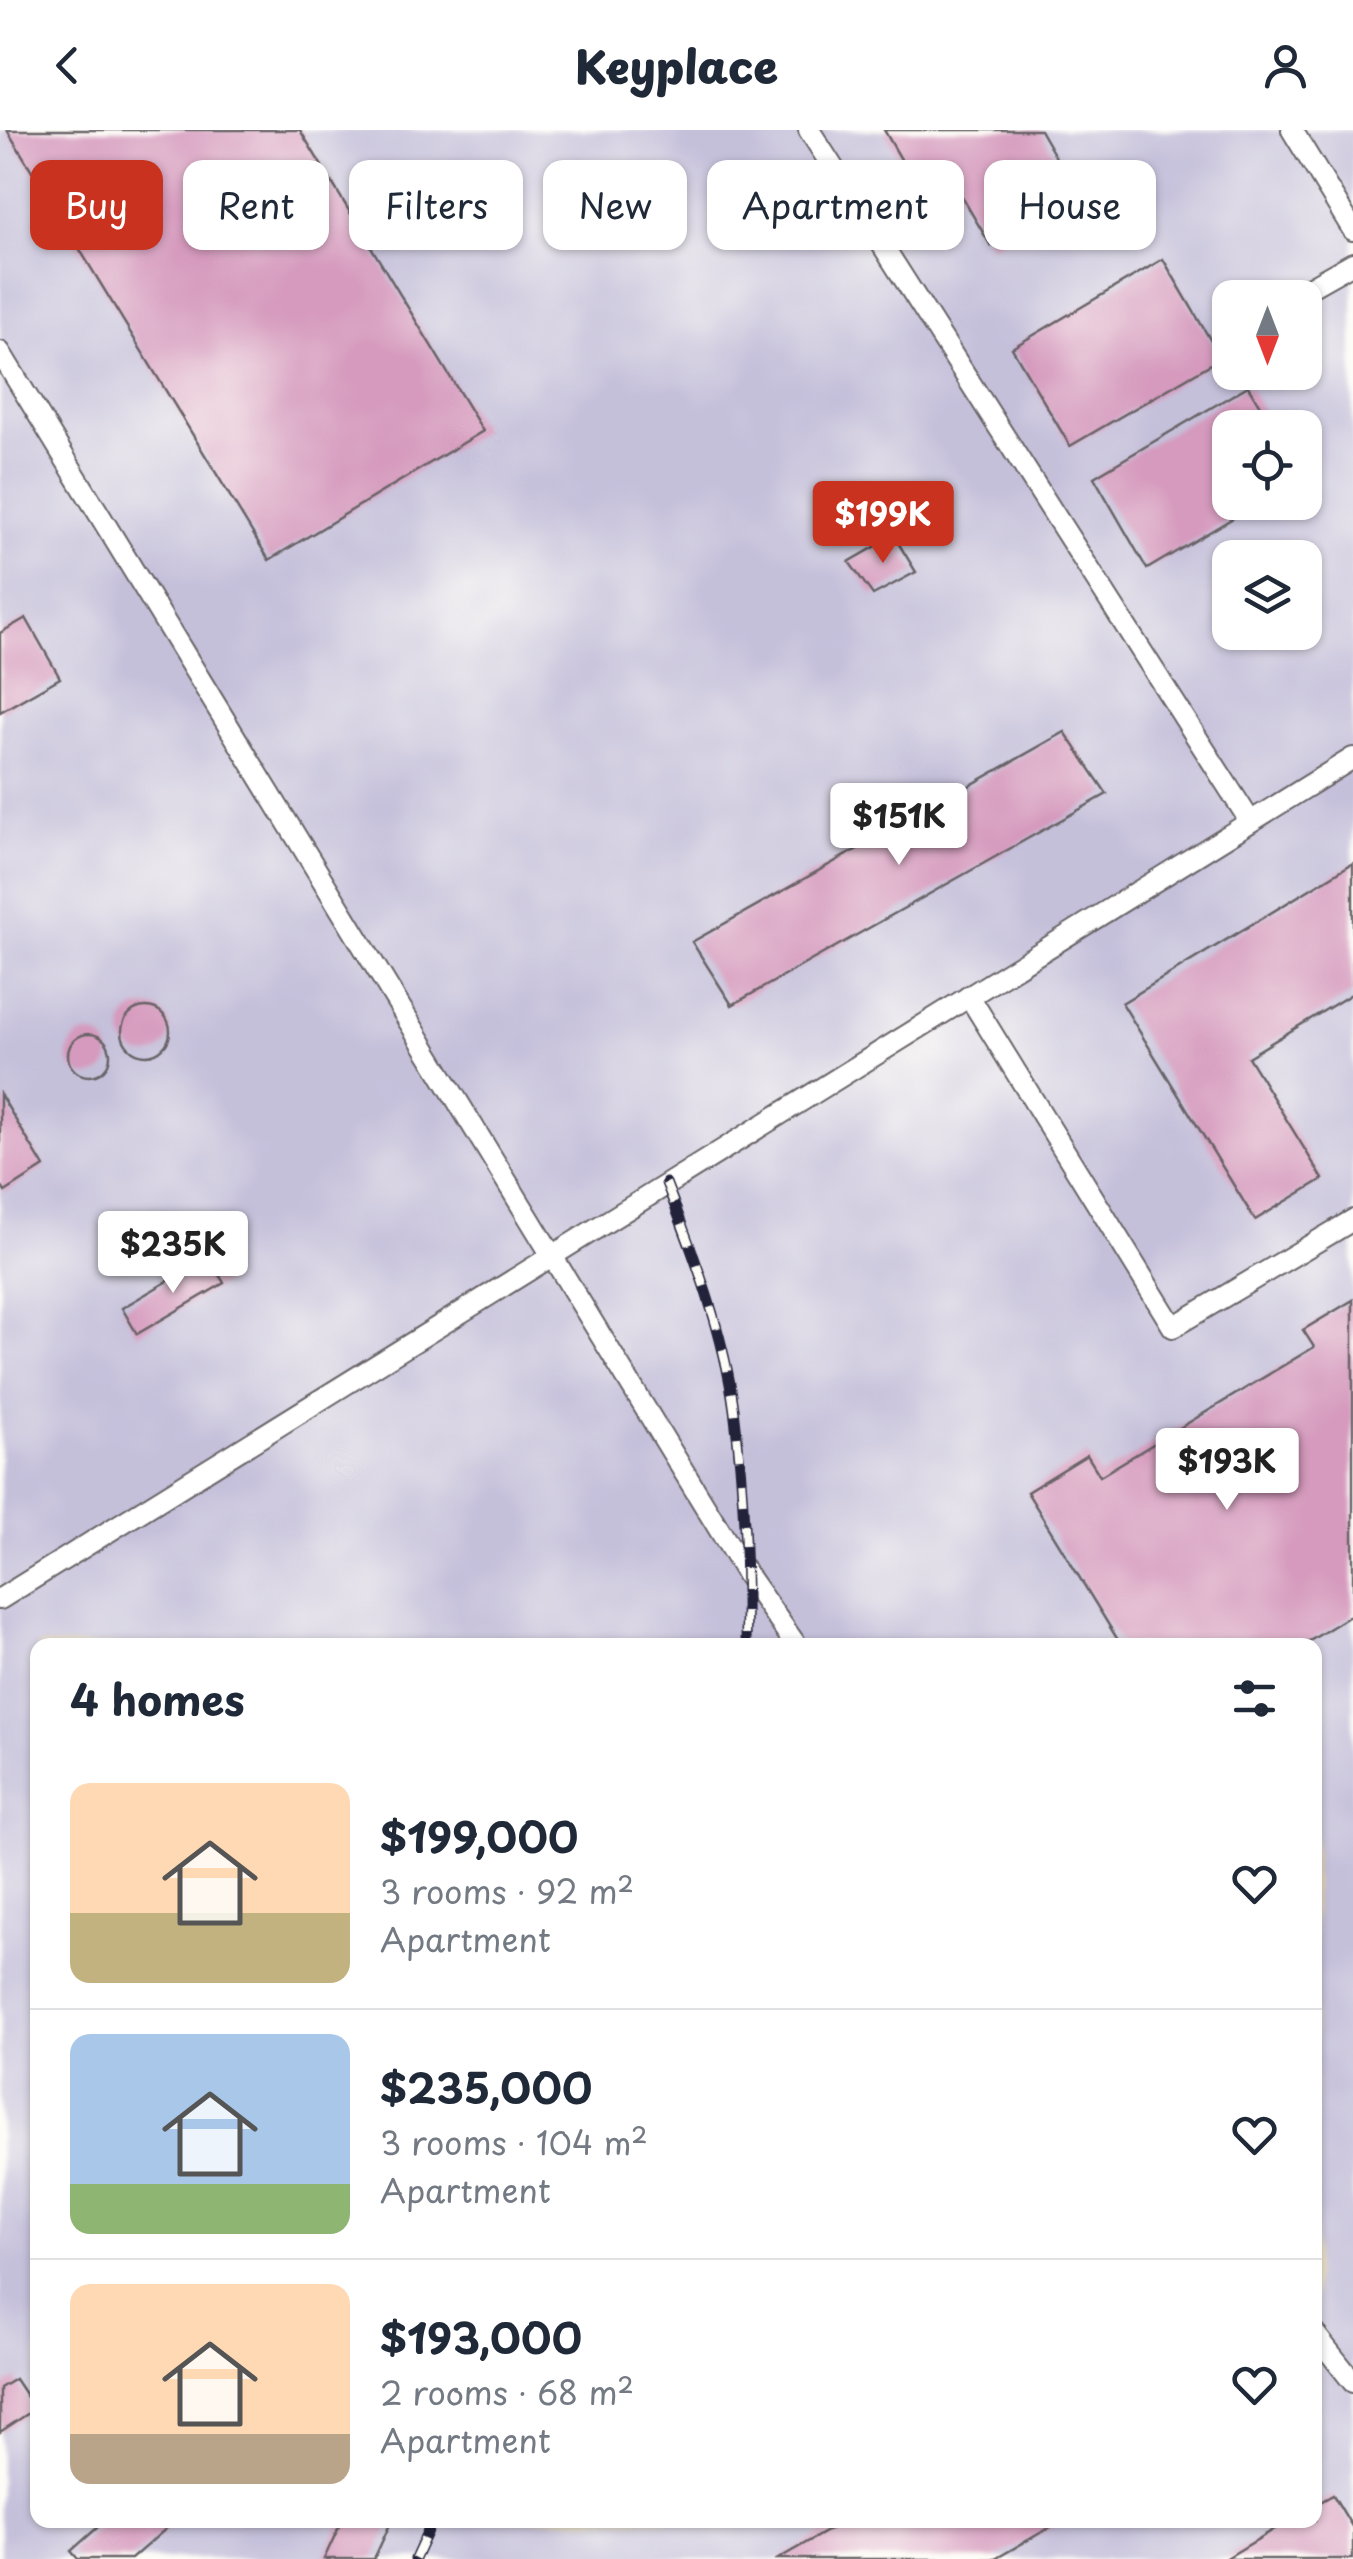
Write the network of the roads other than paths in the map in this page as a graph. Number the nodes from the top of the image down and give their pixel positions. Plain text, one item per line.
1 (808, 130) edge
2 (1292, 130) edge
3 (1353, 230) edge
4 (1353, 263) edge
5 (1322, 280) edge
6 (0, 352) edge
7 (1353, 758) edge
8 (1250, 821) junction
9 (969, 996) junction
10 (1353, 1220) edge
11 (551, 1255) junction
12 (0, 1599) edge
13 (791, 1638) edge
14 (1322, 2343) edge
15 (1353, 2382) edge

1 - 8 lane
2 - 3 lane
4 - 5 lane
6 - 11 lane
7 - 8 lane
8 - 9 lane
9 - 10 lane
9 - 11 lane
11 - 12 lane
11 - 13 lane
14 - 15 lane

